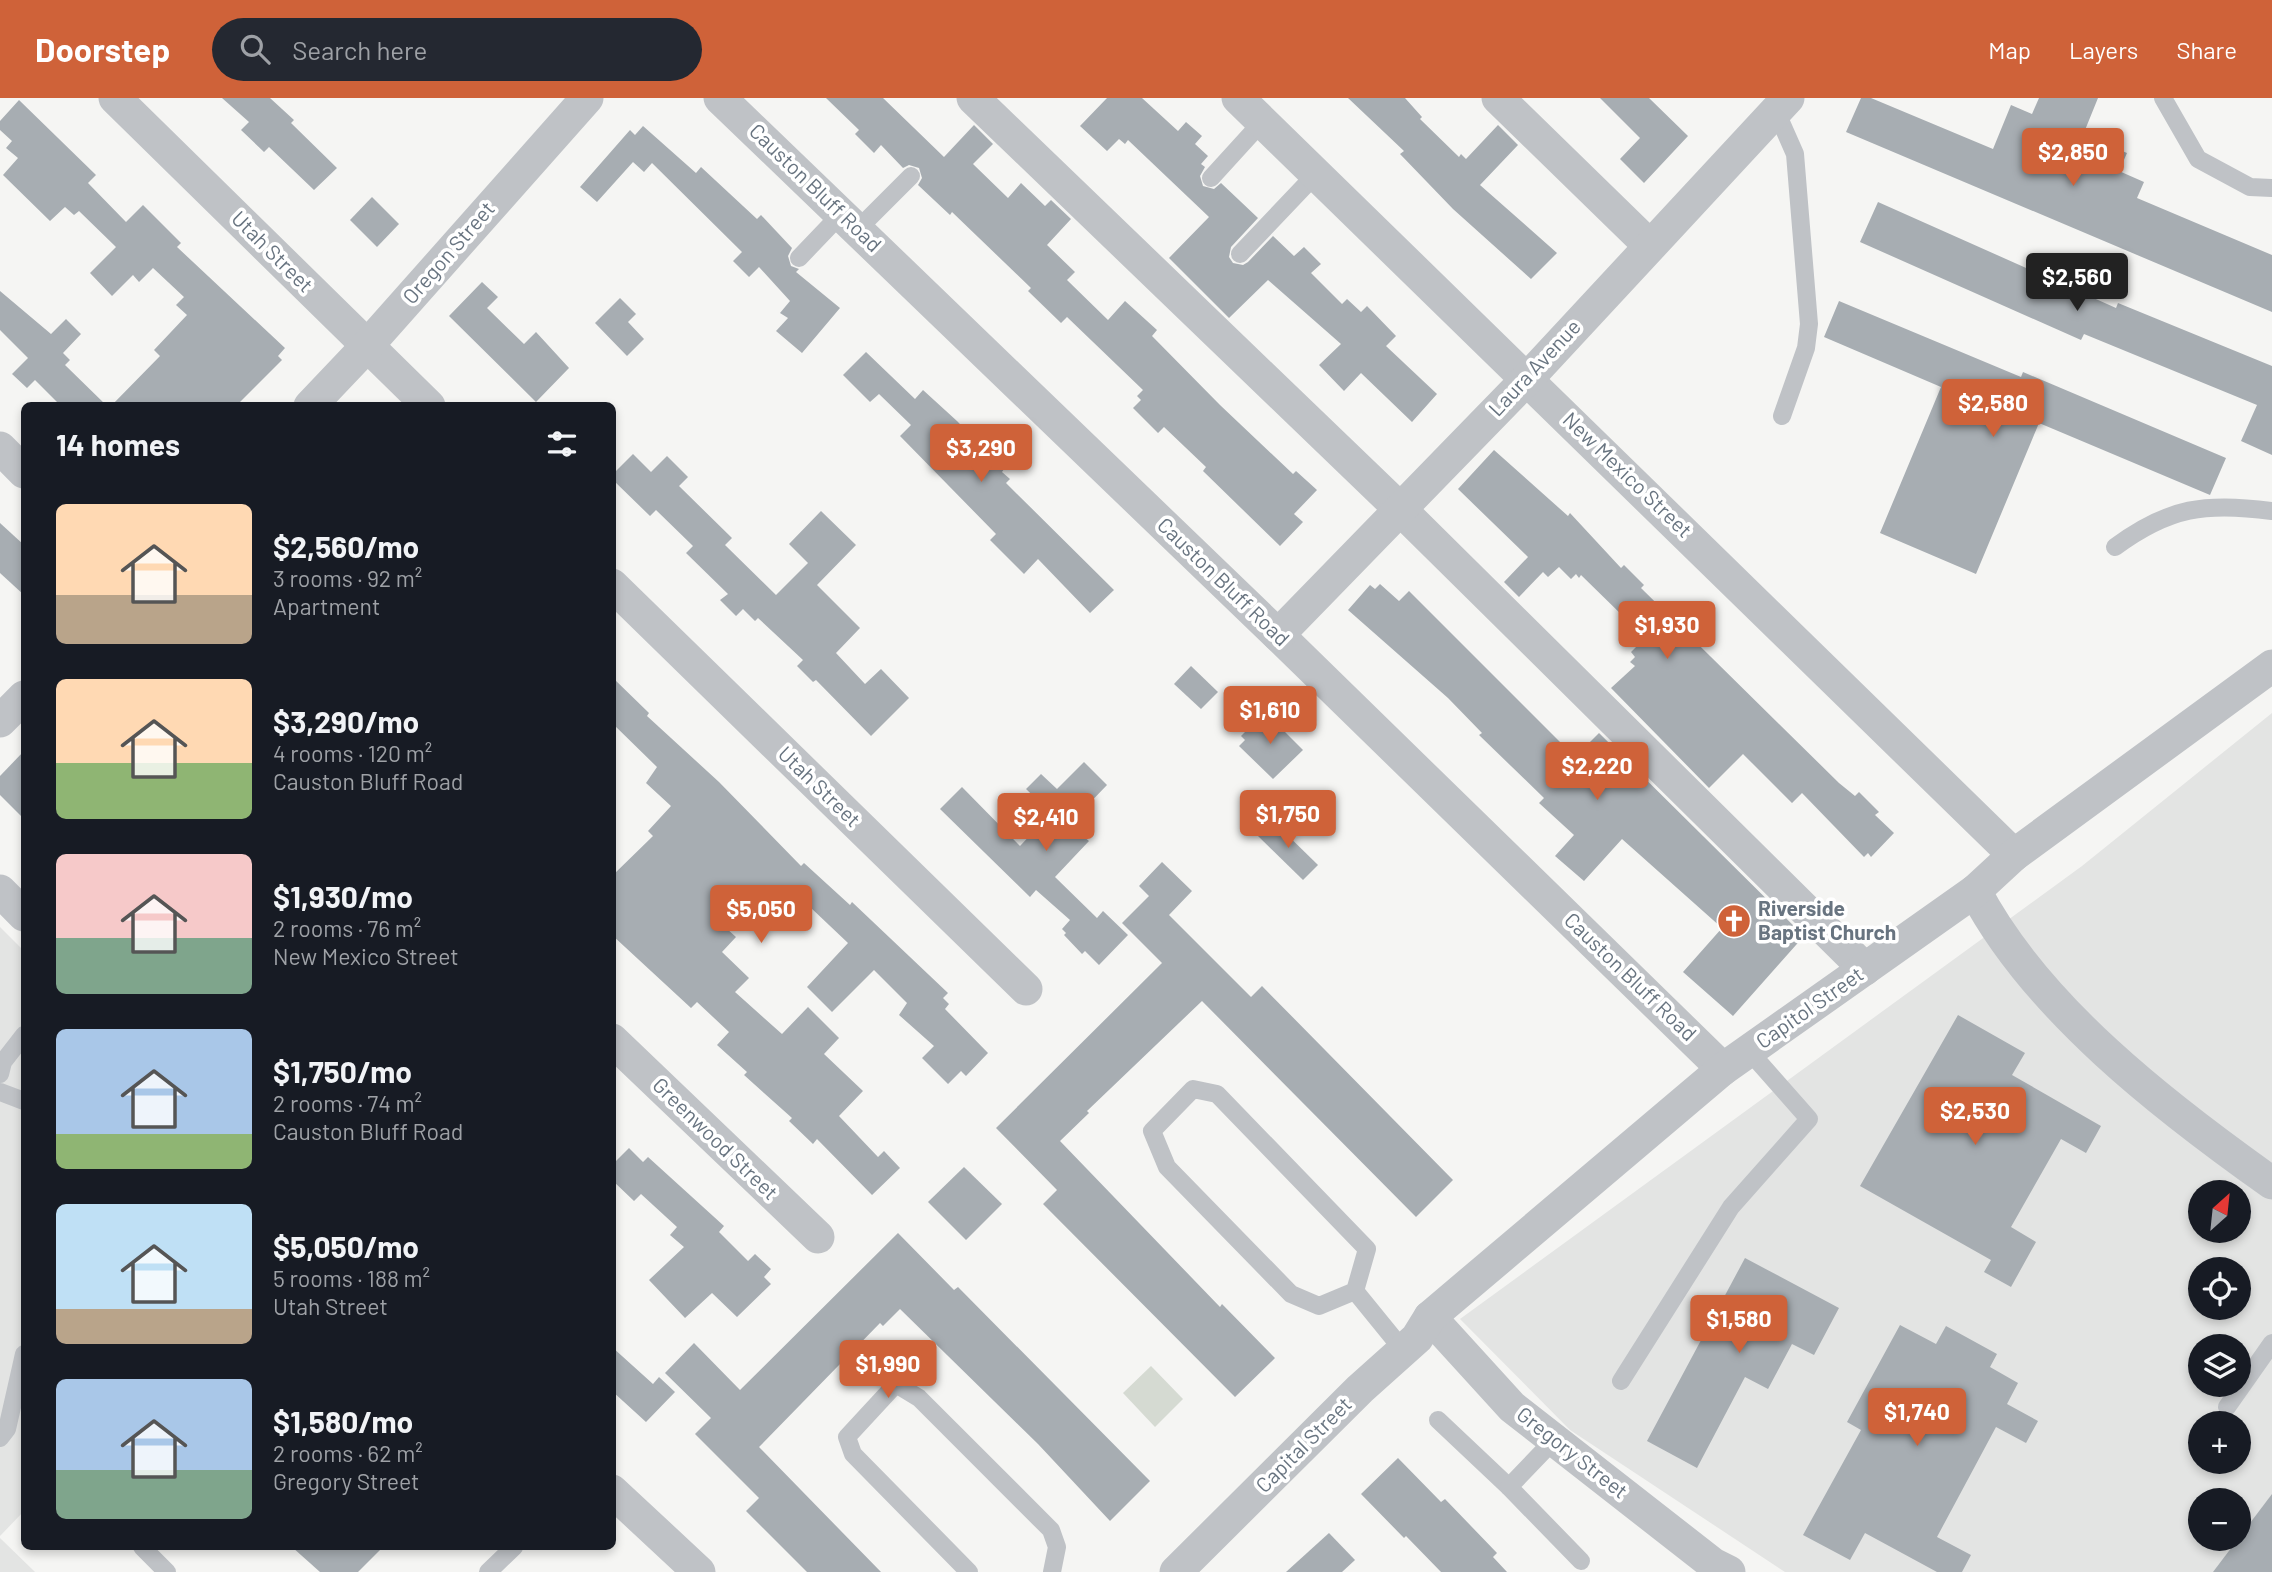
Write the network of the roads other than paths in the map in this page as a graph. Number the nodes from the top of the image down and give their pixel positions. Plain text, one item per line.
1 (115, 98) edge
2 (720, 98) edge
3 (974, 98) edge
4 (1238, 98) edge
5 (1498, 98) edge
6 (2163, 98) edge
7 (574, 102) edge
8 (1775, 102) edge
9 (1262, 122) junction
10 (1316, 174) junction
11 (911, 176) dead end
12 (1211, 178) dead end
13 (2272, 188) edge
14 (850, 221) junction
15 (1650, 246) junction
16 (1240, 254) dead end
17 (799, 258) dead end
18 (367, 346) junction
19 (1528, 378) junction
20 (314, 402) edge
21 (425, 402) edge
22 (1782, 416) dead end
23 (0, 448) edge
24 (21, 469) edge
25 (1400, 509) junction
26 (2272, 511) edge
27 (2115, 547) dead end
28 (616, 589) edge
29 (1278, 635) junction
30 (2272, 666) edge
31 (21, 699) edge
32 (0, 721) edge
33 (2014, 855) junction
34 (0, 891) edge
35 (1975, 891) junction
36 (21, 912) edge
37 (1865, 969) junction
38 (1026, 989) dead end
39 (21, 1039) edge
40 (616, 1044) edge
41 (1736, 1060) junction
42 (0, 1074) edge
43 (0, 1093) edge
44 (21, 1100) edge
45 (2272, 1183) edge
46 (818, 1237) dead end
47 (1355, 1291) junction
48 (1430, 1317) junction
49 (2272, 1343) edge
50 (1403, 1350) junction
51 (21, 1367) edge
52 (1621, 1381) dead end
53 (2227, 1407) dead end
54 (1438, 1420) dead end
55 (0, 1438) edge
56 (1555, 1440) junction
57 (1509, 1486) junction
58 (616, 1495) edge
59 (145, 1550) edge
60 (511, 1550) edge
61 (1581, 1561) dead end
62 (696, 1571) edge
63 (167, 1572) edge
64 (488, 1572) edge
65 (969, 1572) edge
66 (1052, 1572) edge
67 (1176, 1572) edge
68 (1729, 1572) edge

1 - 18 street, Utah Street
2 - 14 street, Causton Bluff Road
3 - 25 street
4 - 9 street, New Mexico Street
5 - 15 street
6 - 13 lane
7 - 18 street, Oregon Street
8 - 15 street, Laura Avenue
8 - 22 lane
9 - 10 street, New Mexico Street
9 - 12 lane
10 - 16 lane
10 - 19 street, New Mexico Street
11 - 14 lane
14 - 17 lane
14 - 29 street, Causton Bluff Road
15 - 19 street, Laura Avenue
18 - 20 street, Oregon Street
18 - 21 street, Utah Street
19 - 25 street, Laura Avenue
19 - 33 street, New Mexico Street
23 - 24 street
25 - 29 street, Laura Avenue
25 - 37 street
26 - 27 lane
28 - 38 street, Utah Street
29 - 41 street, Causton Bluff Road
30 - 33 street, Capitol Street
31 - 32 street
33 - 35 street, Capitol Street
34 - 36 street
35 - 37 street, Capitol Street
35 - 45 street
37 - 41 street, Capitol Street
39 - 42 lane
40 - 46 street, Greenwood Street
41 - 48 street, Capitol Street
41 - 52 lane
43 - 44 lane
47 - 47 lane
47 - 50 lane
48 - 50 street, Capital Street
48 - 56 street, Gregory Street
49 - 53 lane
50 - 67 street, Capital Street
51 - 55 lane
54 - 57 lane
56 - 57 lane
56 - 68 street, Gregory Street
57 - 61 lane
58 - 62 street
59 - 63 lane
60 - 64 lane
65 - 66 lane

